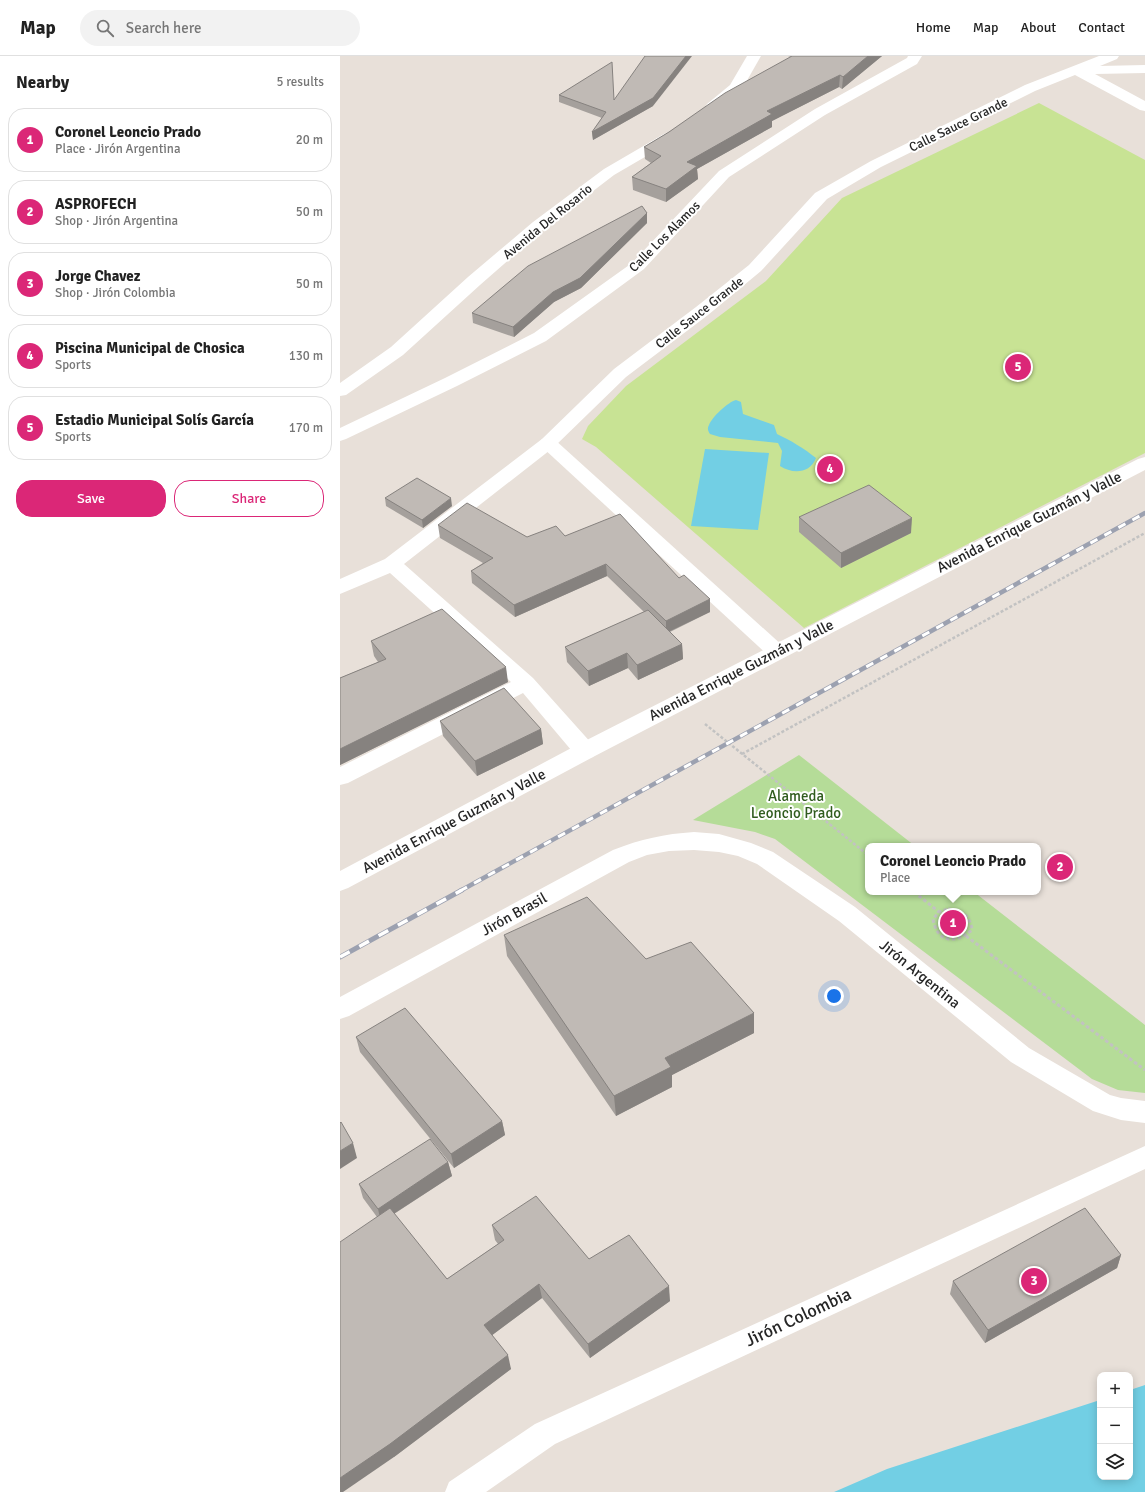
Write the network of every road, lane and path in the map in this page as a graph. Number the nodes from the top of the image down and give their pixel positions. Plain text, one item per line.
1 (754, 56) edge
2 (915, 56) edge
3 (1112, 56) edge
4 (1145, 69) edge
5 (1076, 70) junction
6 (1145, 107) edge
7 (701, 115) edge
8 (682, 128) edge
9 (340, 391) edge
10 (340, 435) edge
11 (548, 443) junction
12 (1145, 463) edge
13 (1145, 533) edge
14 (392, 564) junction
15 (340, 587) edge
16 (778, 652) junction
17 (526, 683) junction
18 (679, 702) junction
19 (585, 751) junction
20 (742, 754) junction
21 (340, 777) edge
22 (694, 840) joint
23 (865, 853) edge
24 (340, 882) edge
25 (918, 895) edge
26 (939, 912) junction
27 (966, 936) junction
28 (340, 1009) edge
29 (1145, 1070) edge
30 (1145, 1112) edge
31 (1145, 1157) edge
32 (460, 1492) edge

1 - 7 street
2 - 10 street, Calle Los Alamos
3 - 5 street, Calle Sauce Grande
4 - 5 street
5 - 6 street
5 - 11 street, Calle Sauce Grande
8 - 9 street, Avenida Del Rosario
11 - 14 street, Calle Sauce Grande
11 - 16 street
12 - 16 street, Avenida Enrique Guzmán y Valle
13 - 20 path
14 - 15 street, Calle Sauce Grande
14 - 17 street
16 - 18 street, Avenida Enrique Guzmán y Valle
17 - 19 street
17 - 21 street
18 - 19 street, Avenida Enrique Guzmán y Valle
18 - 20 path
19 - 24 street, Avenida Enrique Guzmán y Valle
20 - 23 path
22 - 28 street, Jirón Brasil
22 - 30 street, Jirón Argentina
25 - 26 path
26 - 27 path
26 - 27 path
27 - 29 path
31 - 32 street, Jirón Colombia

